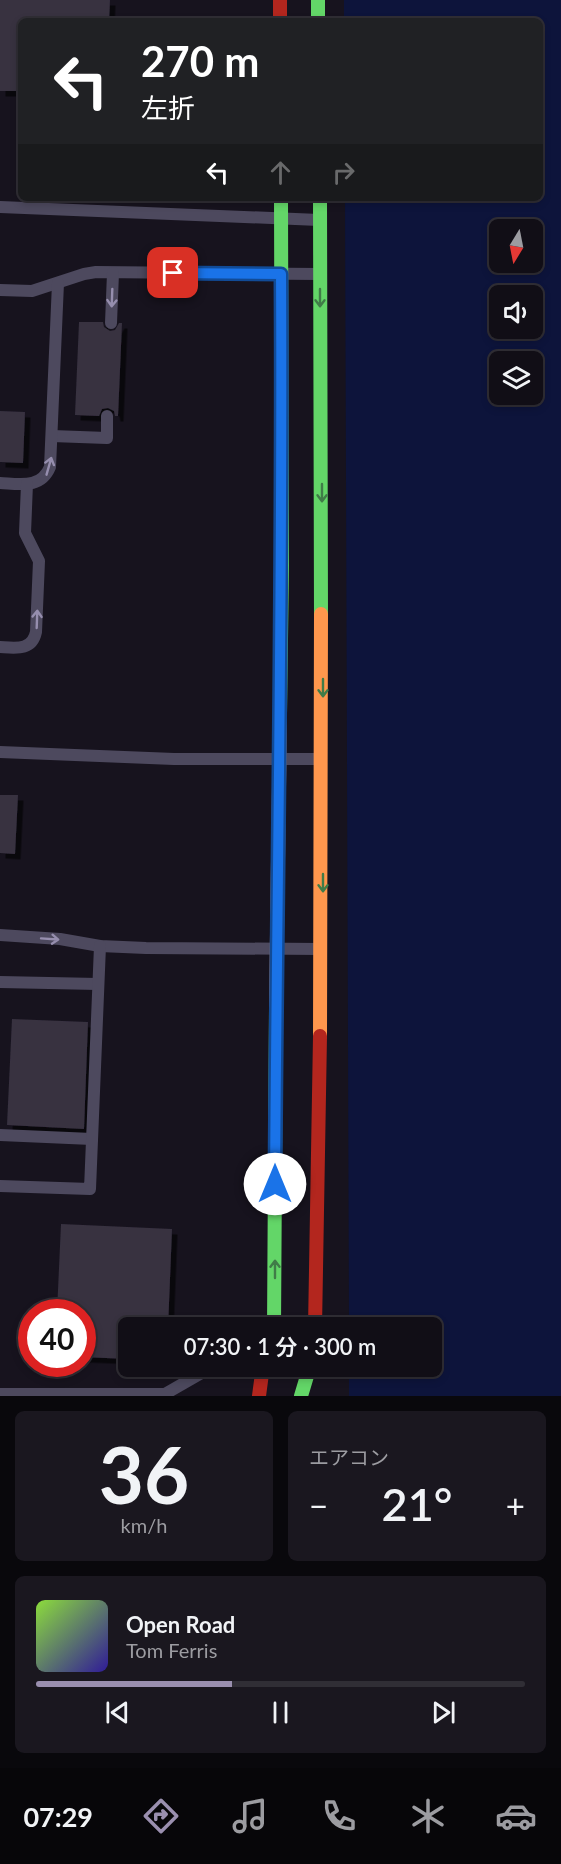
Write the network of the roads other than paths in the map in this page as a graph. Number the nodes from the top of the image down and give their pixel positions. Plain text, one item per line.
1 (280, 0) edge
2 (318, 0) edge
3 (280, 18) edge
4 (318, 18) edge
5 (281, 201) edge
6 (320, 201) edge
7 (0, 207) edge
8 (281, 219) junction
9 (320, 220) junction
10 (113, 273) junction
11 (281, 274) junction
12 (320, 274) junction
13 (58, 283) junction
14 (0, 290) edge
15 (111, 323) dead end
16 (107, 416) dead end
17 (52, 436) junction
18 (0, 483) edge
19 (27, 484) junction
20 (0, 647) edge
21 (0, 752) edge
22 (278, 759) junction
23 (323, 759) junction
24 (0, 935) edge
25 (100, 946) junction
26 (276, 949) junction
27 (322, 949) junction
28 (0, 982) edge
29 (98, 984) junction
30 (0, 1135) edge
31 (92, 1139) junction
32 (0, 1185) edge
33 (274, 1317) edge
34 (315, 1317) edge
35 (195, 1377) edge
36 (261, 1377) edge
37 (306, 1377) edge
38 (0, 1394) edge
39 (259, 1396) edge
40 (301, 1396) edge

1 - 3 street
2 - 4 street
5 - 8 street
6 - 9 street
7 - 8 lane
8 - 9 lane
8 - 11 street
9 - 12 street
10 - 11 lane
10 - 13 lane
10 -> 15 lane
11 - 12 lane
11 - 22 street
12 -> 23 street
13 - 14 lane
13 - 17 lane
16 - 17 lane
19 -> 17 lane
18 - 19 lane
20 -> 19 lane
21 - 22 lane
22 - 23 lane
22 - 26 street
23 -> 27 street
24 -> 25 lane
25 - 26 lane
25 - 29 lane
26 - 27 lane
33 -> 26 street
27 - 34 street
28 - 29 lane
29 - 31 lane
30 - 31 lane
31 - 32 lane
35 - 38 lane
36 - 39 street
37 - 40 street

